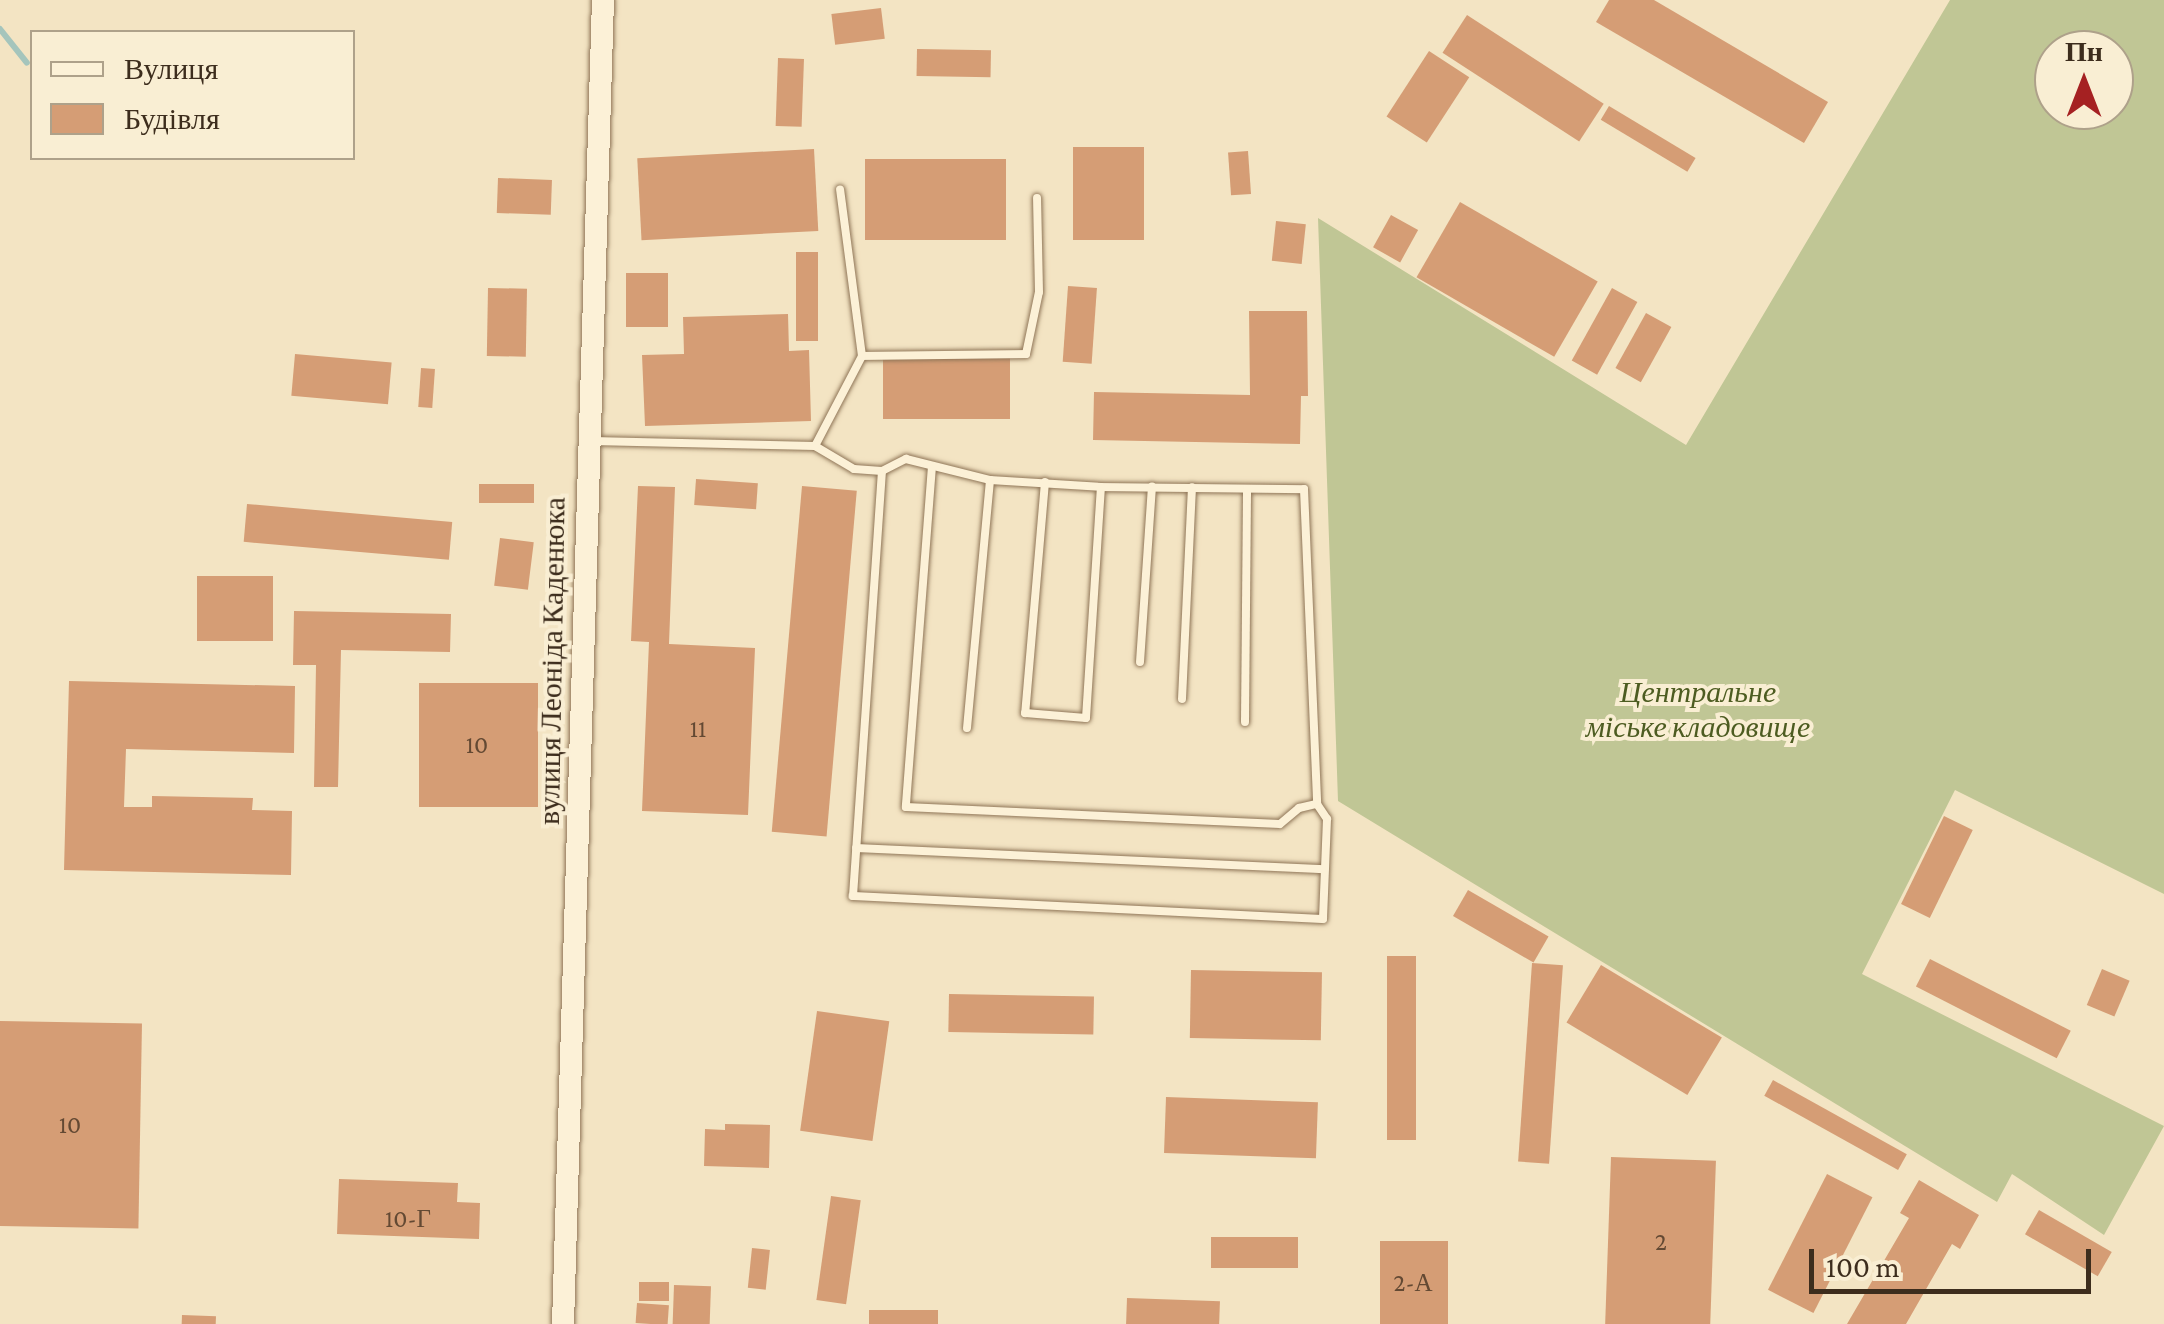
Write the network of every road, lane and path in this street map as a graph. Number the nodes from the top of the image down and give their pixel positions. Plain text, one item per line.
1 (604, 0) edge
2 (840, 189) dead end
3 (1037, 198) dead end
4 (862, 356) junction
5 (588, 442) junction
6 (814, 446) junction
7 (932, 466) junction
8 (882, 471) junction
9 (990, 480) junction
10 (1045, 482) junction
11 (1152, 486) junction
12 (1101, 487) junction
13 (1192, 488) junction
14 (1248, 489) junction
15 (1140, 662) dead end
16 (1182, 699) dead end
17 (1245, 722) dead end
18 (968, 728) dead end
19 (1317, 804) junction
20 (856, 848) junction
21 (1325, 869) junction
22 (563, 1324) edge

1 - 5 street, вулиця Леоніда Каденюка
2 - 4 lane
3 - 4 lane
4 - 6 lane
5 - 6 lane
5 - 22 street, вулиця Леоніда Каденюка
6 - 8 lane
7 - 8 lane
7 - 9 lane
7 - 19 lane
8 - 20 lane
9 - 10 lane
9 - 18 lane
10 - 12 lane
10 - 12 lane
11 - 12 lane
11 - 13 lane
11 - 15 lane
13 - 14 lane
13 - 16 lane
14 - 17 lane
14 - 19 lane
19 - 21 lane
20 - 21 lane
20 - 21 lane

